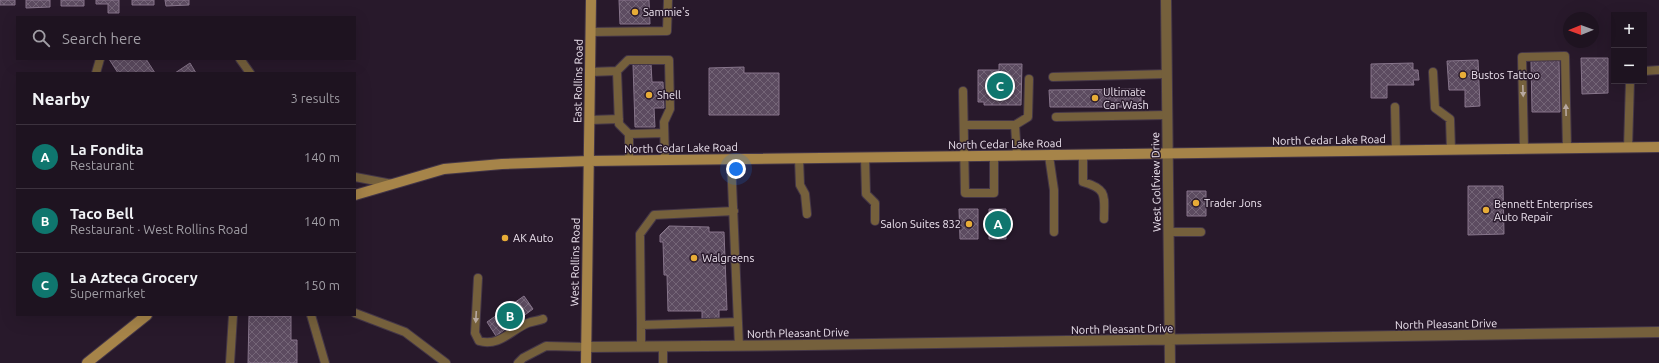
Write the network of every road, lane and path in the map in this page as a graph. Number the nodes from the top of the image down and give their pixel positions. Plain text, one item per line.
1 (590, 0) edge
2 (668, 0) edge
3 (1166, 0) edge
4 (590, 32) junction
5 (100, 60) edge
6 (241, 60) edge
7 (1659, 70) edge
8 (617, 71) junction
9 (1647, 71) edge
10 (96, 72) edge
11 (249, 72) edge
12 (590, 72) junction
13 (1433, 72) dead end
14 (1167, 74) junction
15 (1053, 77) dead end
16 (1029, 79) dead end
17 (1630, 84) edge
18 (963, 91) dead end
19 (1396, 107) dead end
20 (1167, 115) junction
21 (1056, 117) dead end
22 (619, 119) junction
23 (590, 120) junction
24 (964, 125) junction
25 (1015, 125) junction
26 (664, 133) junction
27 (629, 134) junction
28 (1659, 147) edge
29 (1628, 148) junction
30 (1524, 149) junction
31 (1567, 149) junction
32 (1451, 150) junction
33 (1396, 151) junction
34 (1168, 154) junction
35 (1082, 155) junction
36 (994, 156) junction
37 (1016, 156) junction
38 (1049, 156) junction
39 (964, 157) junction
40 (866, 158) junction
41 (799, 159) junction
42 (731, 160) junction
43 (589, 161) junction
44 (629, 161) junction
45 (665, 161) junction
46 (356, 177) edge
47 (393, 184) junction
48 (356, 195) edge
49 (734, 212) junction
50 (807, 214) dead end
51 (1104, 219) dead end
52 (875, 221) dead end
53 (1054, 232) dead end
54 (1168, 232) junction
55 (1201, 232) dead end
56 (478, 278) dead end
57 (356, 312) edge
58 (145, 316) edge
59 (233, 316) edge
60 (311, 316) edge
61 (543, 319) dead end
62 (738, 322) junction
63 (641, 325) junction
64 (1659, 332) edge
65 (1170, 340) junction
66 (641, 346) junction
67 (663, 346) junction
68 (739, 346) junction
69 (586, 347) junction
70 (86, 363) edge
71 (230, 363) edge
72 (325, 363) edge
73 (446, 363) edge
74 (518, 363) edge
75 (586, 363) edge
76 (663, 363) edge
77 (1170, 363) edge

1 - 4 main road, East Rollins Road
2 - 4 lane
3 - 14 street, West Golfview Drive
4 - 12 main road, East Rollins Road
5 - 10 lane
6 - 11 lane
7 - 9 lane
8 - 12 lane
8 - 22 lane
8 - 26 lane
12 - 23 main road, East Rollins Road
13 - 32 lane
14 - 15 lane
14 - 20 street, West Golfview Drive
16 - 25 lane
17 - 29 lane
18 - 24 lane
19 - 33 lane
20 - 21 lane
20 - 34 street, West Golfview Drive
22 - 23 lane
22 - 27 lane
23 - 43 main road, East Rollins Road
24 - 25 lane
24 - 39 lane
25 - 37 lane
26 - 27 lane
26 - 45 lane
27 - 44 lane
28 - 29 main road, North Cedar Lake Road
29 - 31 main road, North Cedar Lake Road
30 - 31 main road, North Cedar Lake Road
31 -> 30 lane
30 - 32 main road, North Cedar Lake Road
32 - 33 main road, North Cedar Lake Road
33 - 34 main road, North Cedar Lake Road
34 - 35 main road, North Cedar Lake Road
34 - 54 street, West Golfview Drive
35 - 38 main road, North Cedar Lake Road
35 - 51 lane
36 - 37 main road, North Cedar Lake Road
36 - 39 main road, North Cedar Lake Road
36 - 39 lane
37 - 38 main road, North Cedar Lake Road
38 - 53 lane
39 - 40 main road, North Cedar Lake Road
40 - 41 main road, North Cedar Lake Road
40 - 52 lane
41 - 42 main road, North Cedar Lake Road
41 - 50 lane
42 - 45 main road, North Cedar Lake Road
42 - 49 lane
43 - 44 main road, North Cedar Lake Road
43 - 47 main road, North Cedar Lake Road
43 - 69 main road, West Rollins Road
44 - 45 main road, North Cedar Lake Road
46 - 47 lane
47 - 48 main road, North Cedar Lake Road
49 - 62 lane
49 - 63 lane
54 - 55 lane
54 - 65 street, West Golfview Drive
56 -> 61 lane
57 - 73 lane
58 - 70 main road
59 - 71 lane
60 - 72 lane
62 - 63 lane
62 - 68 lane
63 - 66 lane
64 - 65 street, North Pleasant Drive
65 - 68 street, North Pleasant Drive
65 - 77 street, West Golfview Drive
66 - 67 street, North Pleasant Drive
66 - 69 street, North Pleasant Drive
67 - 68 street, North Pleasant Drive
67 - 76 lane
69 - 74 lane
69 - 75 main road, West Rollins Road

